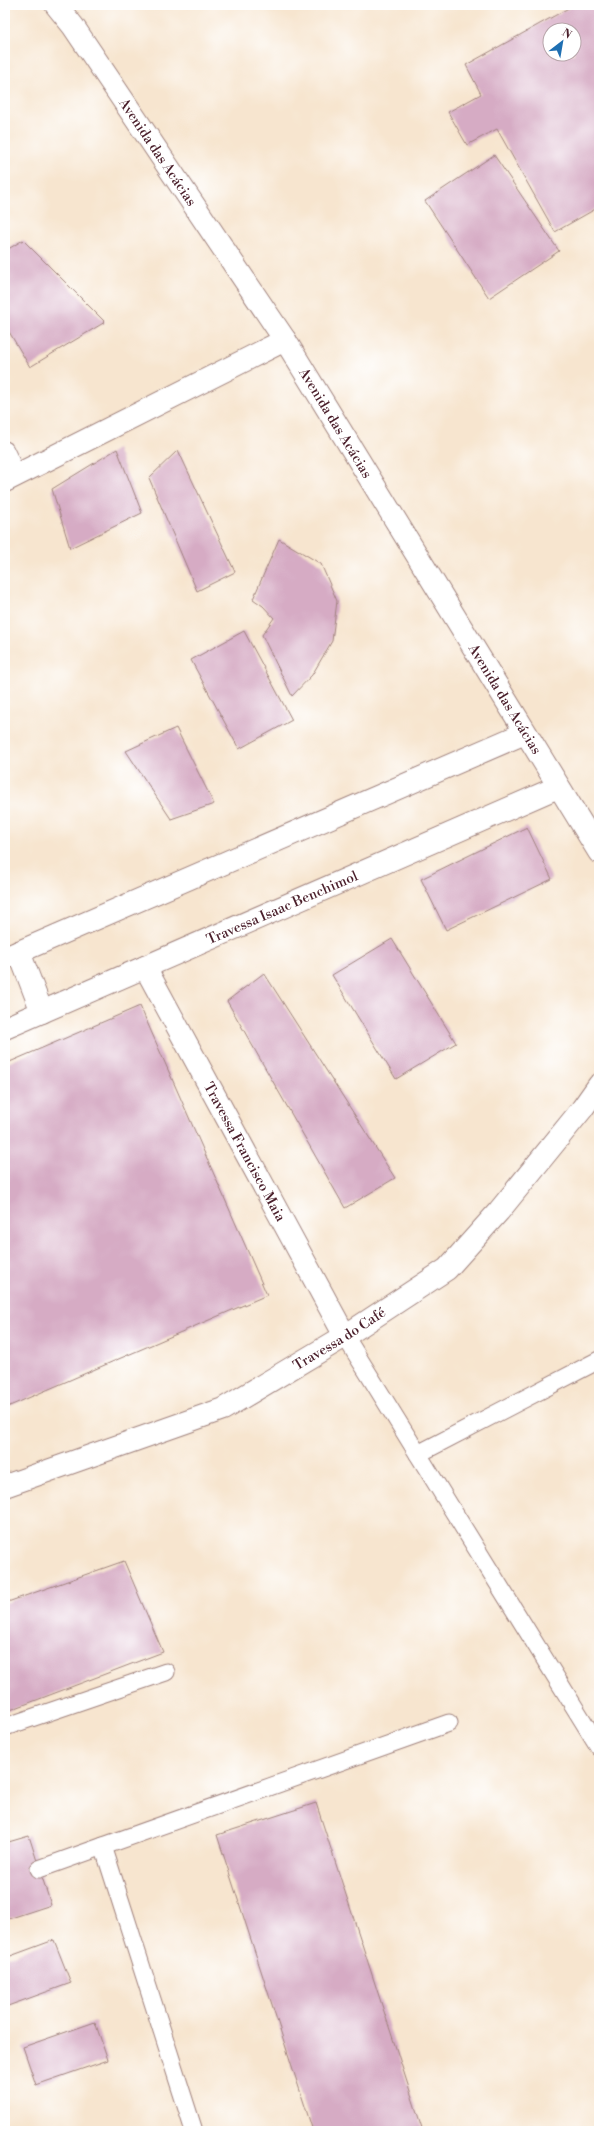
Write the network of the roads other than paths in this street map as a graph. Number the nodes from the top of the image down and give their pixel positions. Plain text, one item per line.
1 (56, 5) edge
2 (285, 340) junction
3 (5, 450) edge
4 (11, 478) edge
5 (525, 733) junction
6 (558, 787) junction
7 (599, 852) edge
8 (12, 955) edge
9 (145, 967) junction
10 (42, 1012) junction
11 (5, 1028) edge
12 (599, 1085) edge
13 (345, 1336) junction
14 (599, 1360) edge
15 (418, 1454) junction
16 (5, 1486) edge
17 (166, 1672) dead end
18 (449, 1722) dead end
19 (5, 1727) edge
20 (599, 1747) edge
21 (103, 1846) junction
22 (39, 1869) dead end
23 (194, 2131) edge

1 - 2 street, Avenida das Acácias
2 - 4 street
2 - 5 street, Avenida das Acácias
3 - 4 lane
5 - 6 street, Avenida das Acácias
5 - 8 street
6 - 7 street, Avenida das Acácias
6 - 9 street, Travessa Isaac Benchimol
8 - 10 street
9 - 10 street, Travessa Isaac Benchimol
9 - 13 street, Travessa Francisco Maia
10 - 11 street, Travessa Isaac Benchimol
12 - 13 street, Travessa do Café
13 - 15 lane
13 - 16 street, Travessa do Café
14 - 15 lane
15 - 20 lane
17 - 19 lane
18 - 21 lane
21 - 22 lane
21 - 23 lane

